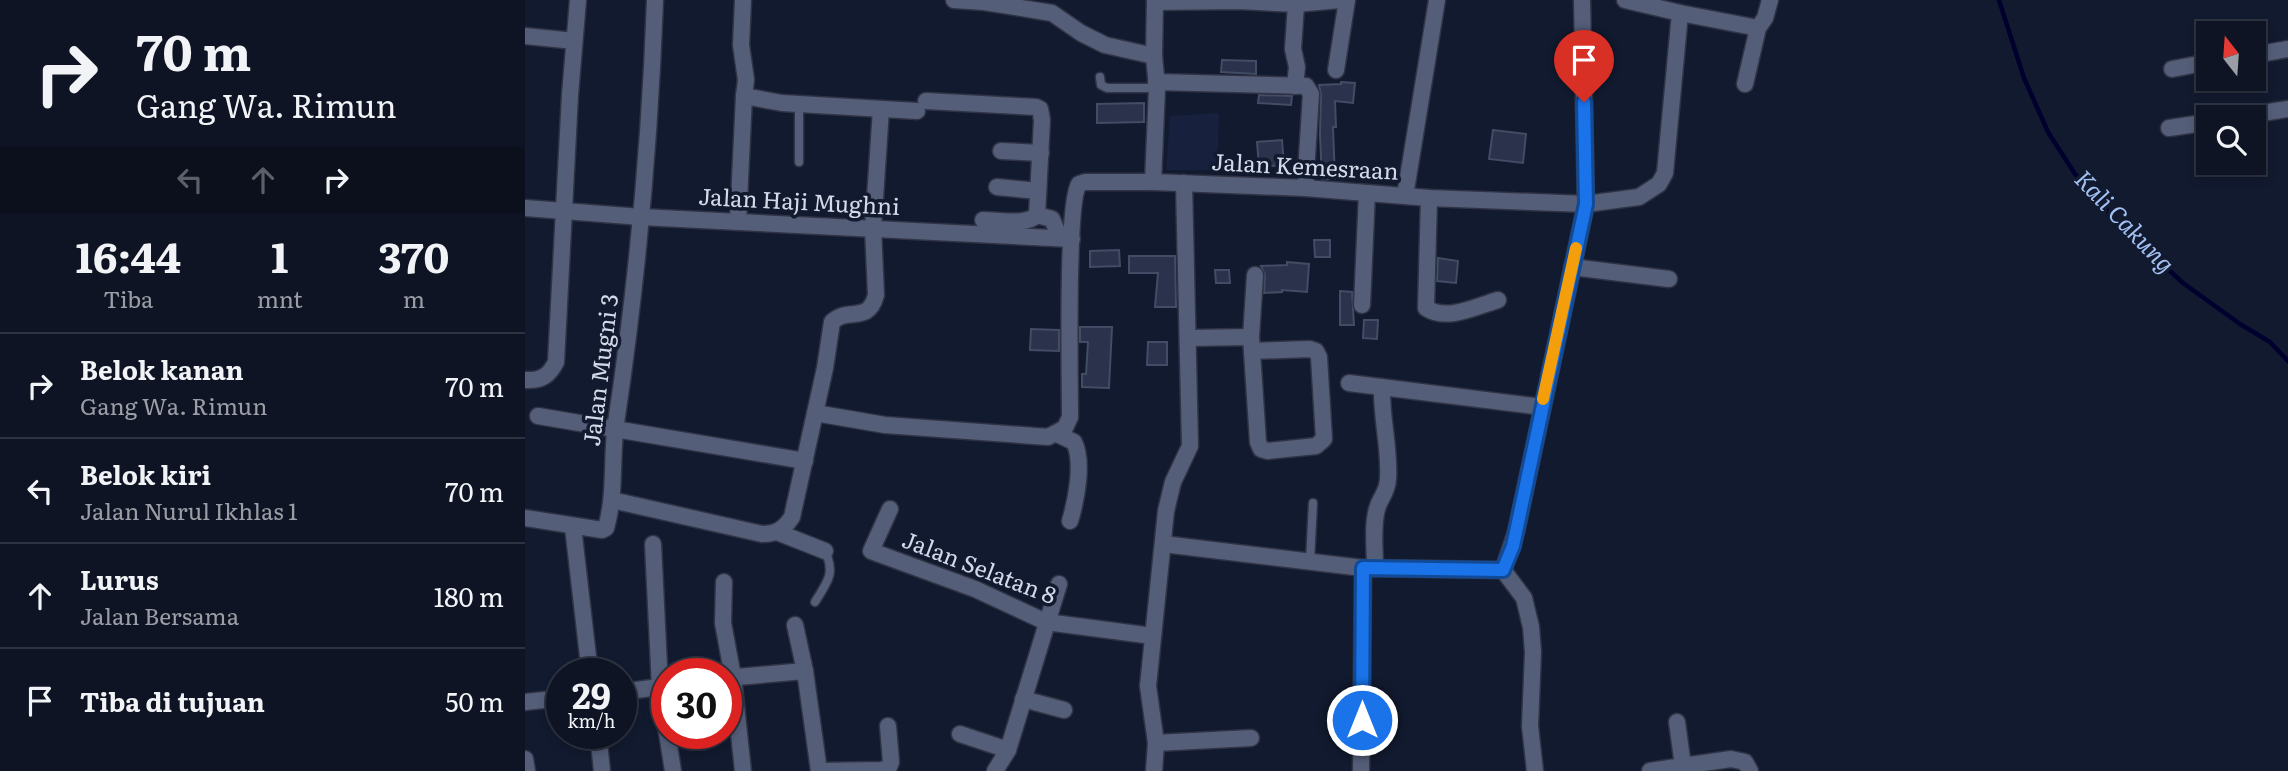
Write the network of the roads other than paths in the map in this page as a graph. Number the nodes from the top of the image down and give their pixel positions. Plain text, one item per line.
1 (577, 0) edge
2 (655, 0) edge
3 (743, 0) edge
4 (954, 0) edge
5 (1340, 0) edge
6 (1347, 0) edge
7 (1437, 0) edge
8 (1582, 0) edge
9 (1625, 0) edge
10 (1770, 0) edge
11 (1155, 1) edge
12 (1296, 4) junction
13 (1674, 8) edge
14 (1758, 29) junction
15 (525, 36) edge
16 (574, 41) junction
17 (2288, 49) edge
18 (2266, 53) edge
19 (1154, 56) junction
20 (2196, 64) edge
21 (2172, 69) dead end
22 (1336, 70) dead end
23 (1100, 77) dead end
24 (1156, 85) junction
25 (1745, 85) dead end
26 (1301, 86) junction
27 (744, 96) junction
28 (799, 104) junction
29 (881, 109) junction
30 (2288, 109) edge
31 (2266, 113) edge
32 (2196, 124) edge
33 (2169, 128) dead end
34 (1001, 151) dead end
35 (1041, 153) junction
36 (799, 162) dead end
37 (1153, 182) junction
38 (1184, 183) junction
39 (997, 187) dead end
40 (1305, 188) junction
41 (1038, 191) junction
42 (1367, 193) junction
43 (1405, 196) junction
44 (1429, 198) junction
45 (1586, 204) junction
46 (525, 208) edge
47 (563, 212) junction
48 (1037, 215) junction
49 (641, 216) junction
50 (983, 220) dead end
51 (738, 222) junction
52 (873, 229) junction
53 (1066, 239) junction
54 (1573, 267) junction
55 (1255, 275) dead end
56 (1669, 279) dead end
57 (1498, 300) dead end
58 (1361, 305) dead end
59 (1188, 338) junction
60 (1251, 344) junction
61 (525, 380) edge
62 (1349, 383) dead end
63 (1382, 387) junction
64 (1542, 407) junction
65 (815, 413) junction
66 (538, 416) dead end
67 (615, 428) junction
68 (1057, 434) junction
69 (805, 461) junction
70 (612, 500) junction
71 (1313, 503) dead end
72 (890, 509) dead end
73 (525, 519) edge
74 (1070, 521) dead end
75 (573, 527) junction
76 (777, 532) junction
77 (653, 544) dead end
78 (1163, 544) junction
79 (825, 551) joint
80 (1310, 561) junction
81 (1369, 568) junction
82 (1503, 570) junction
83 (723, 582) dead end
84 (1059, 584) dead end
85 (815, 601) dead end
86 (1046, 622) junction
87 (795, 625) dead end
88 (1153, 636) junction
89 (588, 658) edge
90 (661, 658) edge
91 (728, 658) edge
92 (805, 671) junction
93 (742, 676) edge
94 (1023, 699) junction
95 (546, 700) edge
96 (525, 702) edge
97 (1064, 710) dead end
98 (1677, 722) dead end
99 (888, 726) dead end
100 (960, 734) dead end
101 (1251, 738) dead end
102 (1156, 743) junction
103 (600, 749) edge
104 (670, 749) edge
105 (740, 749) edge
106 (1008, 750) junction
107 (525, 759) edge
108 (1683, 766) junction
109 (527, 771) edge
110 (603, 771) edge
111 (673, 771) edge
112 (743, 771) edge
113 (819, 771) edge
114 (995, 771) edge
115 (1154, 771) edge
116 (1361, 771) edge
117 (1535, 771) edge
118 (1650, 771) edge
119 (1750, 771) edge

1 - 16 street
2 - 49 street, Jalan Mugni 3
3 - 27 street
4 - 19 street
5 - 12 street
6 - 22 street
7 - 43 street
8 - 45 street
9 - 13 street
10 - 14 street
11 - 12 street
11 - 19 street
12 - 26 street
13 - 14 street
13 - 45 street, Jalan Kemesraan
14 - 25 street
15 - 16 street
16 - 47 street
17 - 18 street
19 - 24 street
20 - 21 street
23 - 24 lane
24 - 26 street
24 - 37 street
26 - 40 street
27 - 28 street
27 - 51 street
28 - 29 street
28 - 36 lane
29 - 35 street
29 - 52 street
30 - 31 street
32 - 33 street
34 - 35 street
35 - 41 street
37 - 38 street, Jalan Kemesraan
37 - 53 street, Jalan Kemesraan
38 - 40 street, Jalan Kemesraan
38 - 59 street
39 - 41 street
40 - 42 street, Jalan Kemesraan
41 - 48 street
42 - 43 street, Jalan Kemesraan
42 - 58 street
43 - 44 street, Jalan Kemesraan
44 - 45 street, Jalan Kemesraan
44 - 57 street
45 - 54 street
46 - 47 street, Jalan Haji Mughni
47 - 49 street, Jalan Haji Mughni
47 - 61 street
48 - 50 street
48 - 53 street
49 - 51 street, Jalan Haji Mughni
49 - 67 street, Jalan Mugni 3
51 - 52 street, Jalan Haji Mughni
52 - 53 street, Jalan Haji Mughni
52 - 65 street
53 - 68 street
54 - 56 street
54 - 64 street
55 - 60 street
59 - 60 street
59 - 78 street
60 - 60 street
62 - 63 street
63 - 64 street
63 - 81 street
64 - 82 street
65 - 68 street
65 - 69 street
66 - 67 street
67 - 69 street
67 - 70 street, Jalan Mugni 3
68 - 74 street
69 - 76 street
70 - 75 street, Jalan Mugni 3
70 - 76 street
71 - 80 lane
72 - 86 street, Jalan Selatan 8
73 - 75 street
75 - 89 street
76 - 79 street
77 - 90 street
78 - 80 street
78 - 88 street
79 - 85 lane
80 - 81 street
81 - 82 street
81 - 116 street
82 - 117 street
83 - 91 street
84 - 86 street
86 - 88 street, Jalan Selatan 8
86 - 94 street
87 - 92 street
88 - 102 street
92 - 93 street
92 - 113 street
94 - 97 street
94 - 106 street
95 - 96 street
98 - 108 street
99 - 113 street
100 - 106 street
101 - 102 street
102 - 115 street
103 - 110 street
104 - 111 street
105 - 112 street
106 - 114 street
107 - 109 street
108 - 118 street
108 - 119 street

